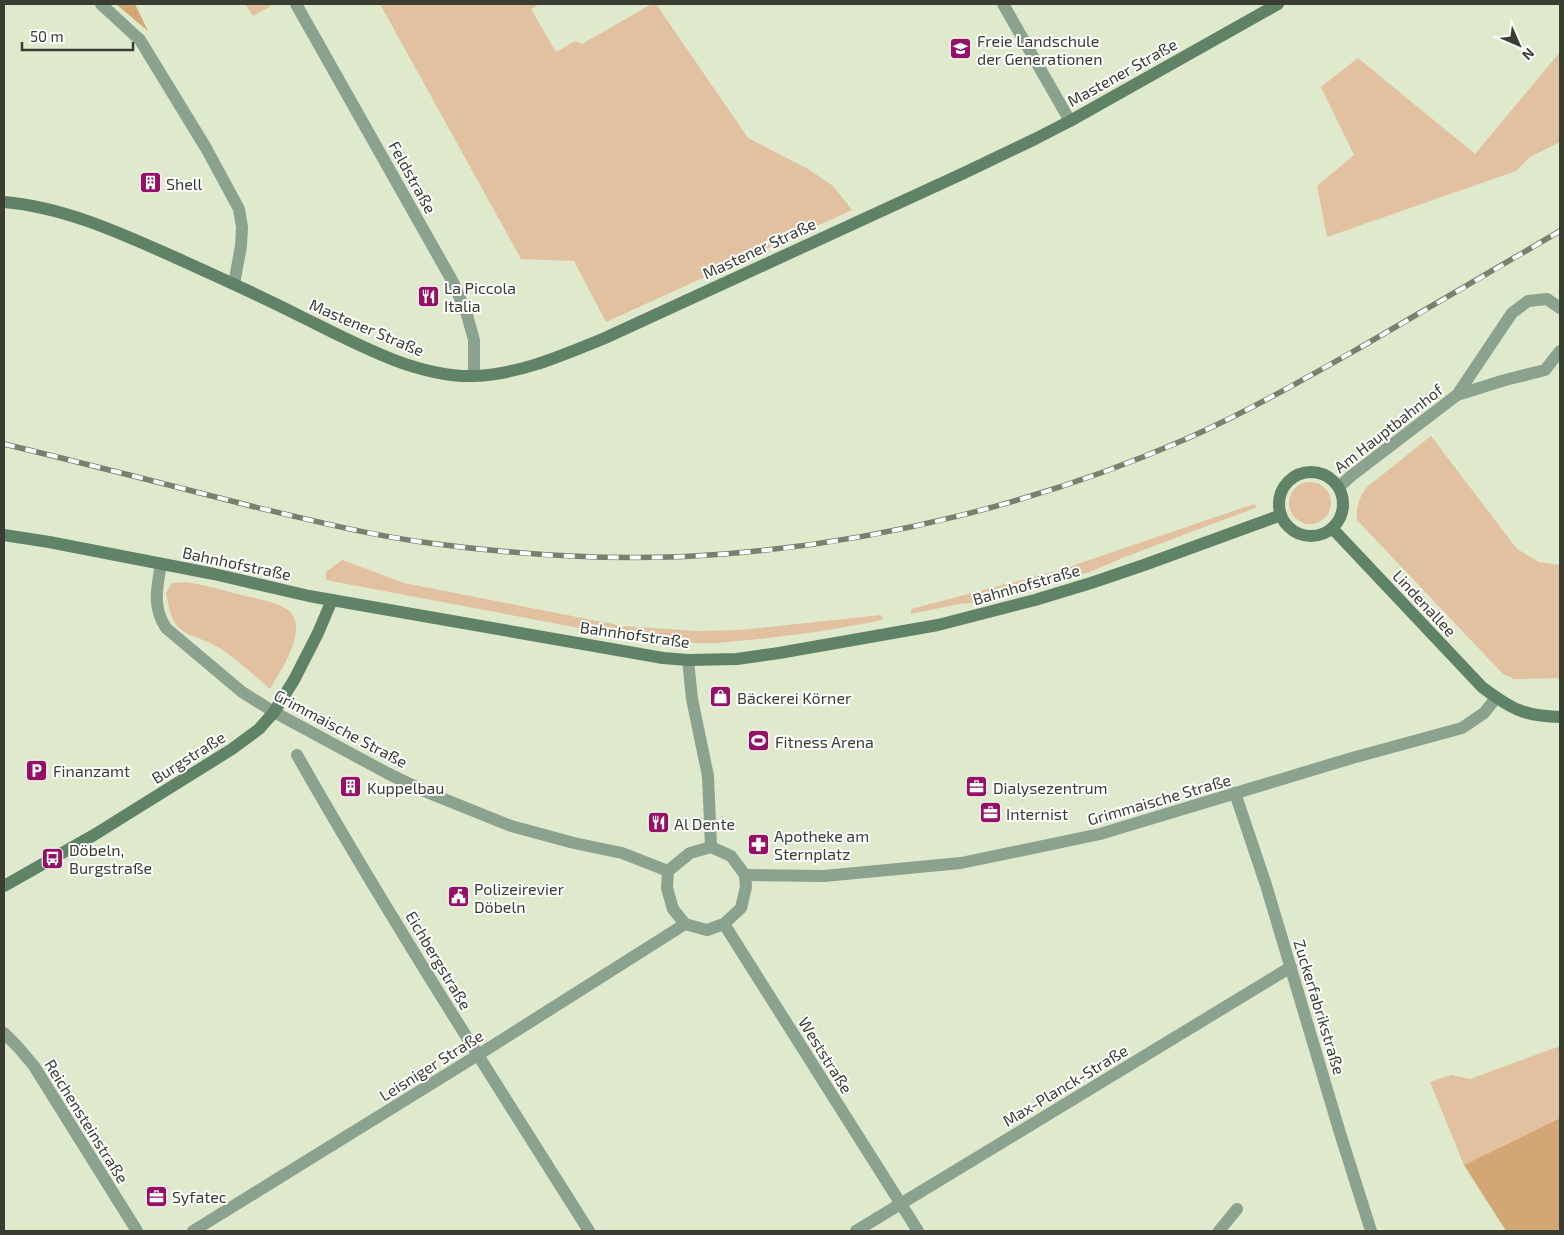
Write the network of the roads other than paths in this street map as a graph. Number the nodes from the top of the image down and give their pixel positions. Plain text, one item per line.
1 (101, 4) edge
2 (296, 4) edge
3 (1003, 4) edge
4 (1278, 4) edge
5 (1070, 121) junction
6 (4, 202) edge
7 (234, 284) junction
8 (1560, 308) edge
9 (1560, 351) edge
10 (474, 376) junction
11 (1457, 395) junction
12 (1339, 487) junction
13 (1281, 515) junction
14 (1332, 528) junction
15 (4, 535) edge
16 (161, 564) junction
17 (332, 600) junction
18 (688, 660) junction
19 (1496, 698) junction
20 (274, 712) junction
21 (1560, 717) edge
22 (297, 755) dead end
23 (1235, 793) junction
24 (711, 847) junction
25 (668, 871) junction
26 (745, 875) junction
27 (4, 886) edge
28 (685, 924) junction
29 (724, 924) junction
30 (1291, 967) junction
31 (4, 1033) edge
32 (478, 1055) junction
33 (901, 1203) junction
34 (1237, 1209) dead end
35 (136, 1231) edge
36 (193, 1231) edge
37 (589, 1231) edge
38 (856, 1231) edge
39 (918, 1231) edge
40 (1219, 1231) edge
41 (1371, 1231) edge

1 - 7 street
2 - 10 street, Feldstraße
3 - 5 street
4 - 5 main road, Mastener Straße
5 - 10 main road, Mastener Straße
6 - 7 main road, Mastener Straße
7 - 10 main road, Mastener Straße
8 - 11 street, Am Hauptbahnhof
9 - 11 street, Am Hauptbahnhof
11 - 12 street, Am Hauptbahnhof
12 - 13 main road
12 - 14 main road
13 - 14 main road
13 - 18 main road, Bahnhofstraße
14 - 19 main road, Lindenallee
15 - 16 main road, Bahnhofstraße
16 - 17 main road, Bahnhofstraße
16 - 20 street, Grimmaische Straße
17 - 18 main road, Bahnhofstraße
17 - 20 main road, Burgstraße
18 - 24 street
19 - 21 main road
19 - 23 street, Grimmaische Straße
20 - 25 street, Grimmaische Straße
20 - 27 main road, Burgstraße
22 - 32 street, Eichbergstraße
23 - 26 street, Grimmaische Straße
23 - 30 street, Zuckerfabrikstraße
24 - 25 street
24 - 26 street
25 - 28 street
26 - 29 street
28 - 29 street
28 - 32 street, Leisniger Straße
29 - 33 street, Weststraße
30 - 33 street, Max-Planck-Straße
30 - 41 street, Zuckerfabrikstraße
31 - 35 street, Reichensteinstraße
32 - 36 street, Leisniger Straße
32 - 37 street, Eichbergstraße
33 - 38 street, Max-Planck-Straße
33 - 39 street, Weststraße
34 - 40 street

